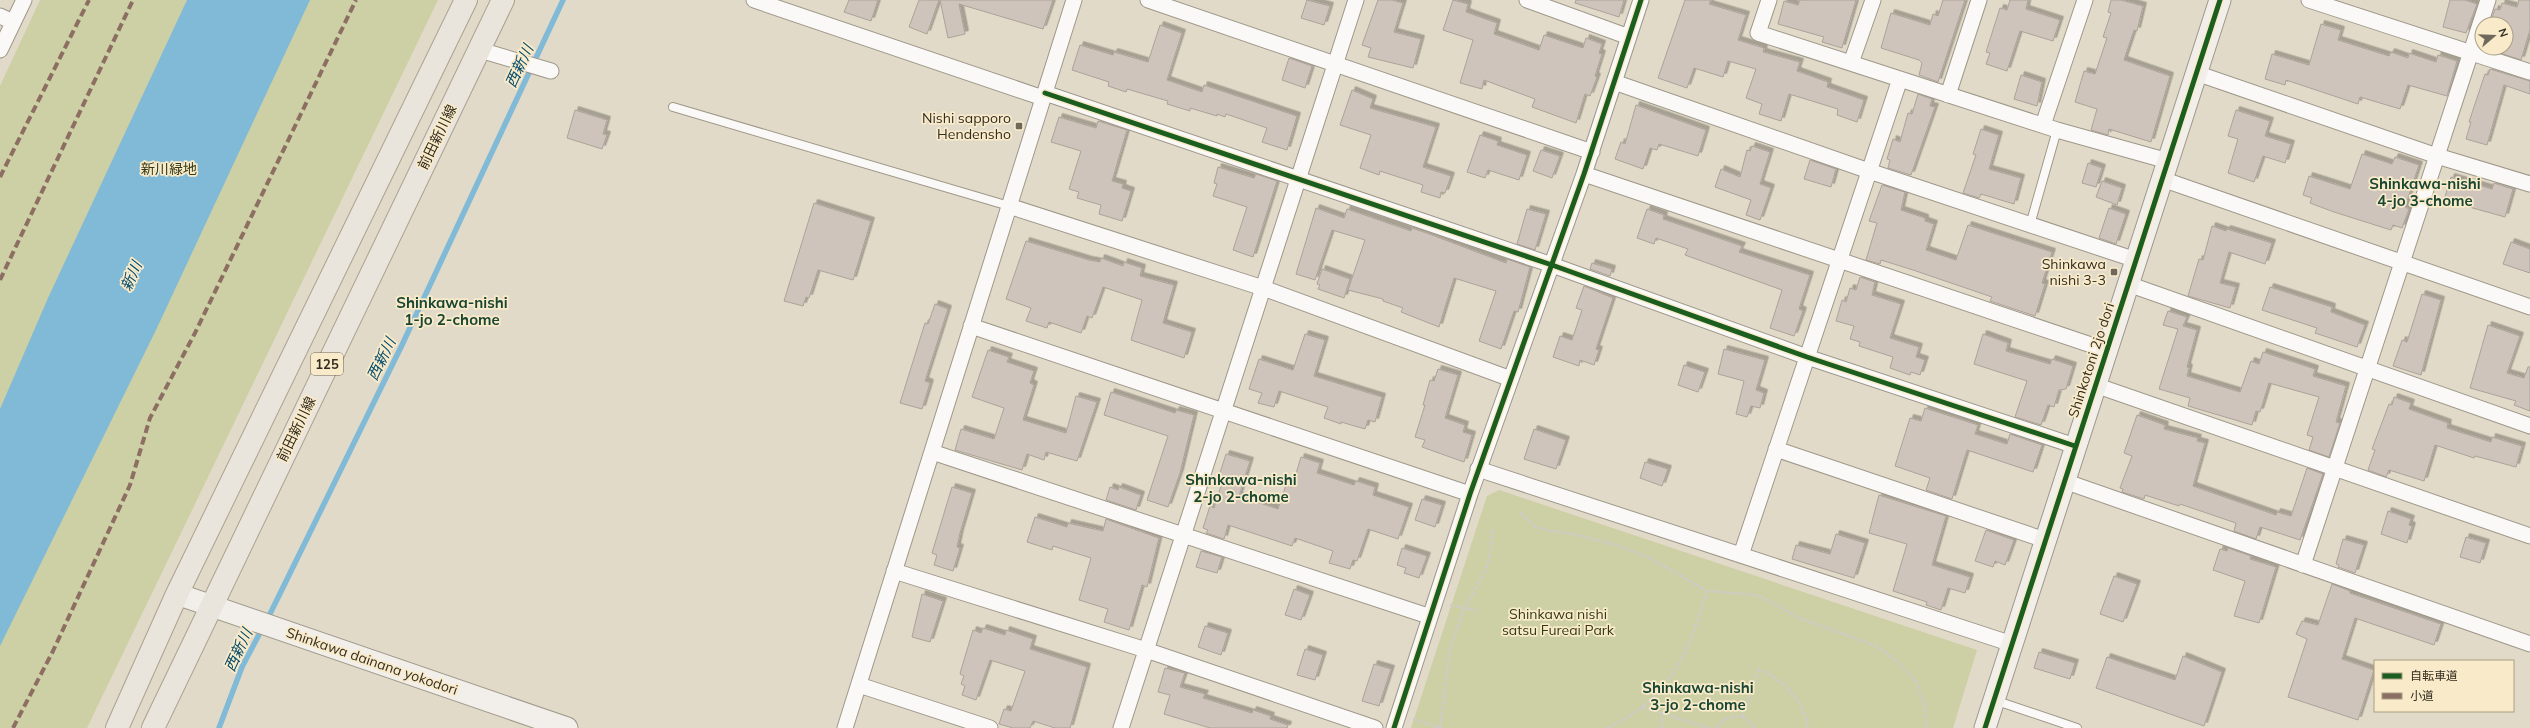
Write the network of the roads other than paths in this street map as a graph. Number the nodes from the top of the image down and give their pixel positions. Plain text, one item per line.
1 (24, 0) edge
2 (466, 0) edge
3 (503, 0) edge
4 (754, 0) edge
5 (1074, 0) edge
6 (1148, 0) edge
7 (1356, 0) edge
8 (1527, 0) edge
9 (1641, 0) edge
10 (1769, 0) edge
11 (1873, 0) edge
12 (1979, 0) edge
13 (2085, 0) edge
14 (2220, 0) edge
15 (2309, 0) edge
16 (2488, 0) edge
17 (777, 3) edge
18 (7, 19) edge
19 (1628, 37) junction
20 (0, 50) edge
21 (480, 50) junction
22 (2471, 53) junction
23 (1336, 62) junction
24 (1851, 63) junction
25 (551, 71) dead end
26 (2530, 72) edge
27 (2196, 73) junction
28 (1900, 79) junction
29 (1614, 82) junction
30 (1044, 95) junction
31 (1948, 95) junction
32 (673, 107) dead end
33 (2050, 127) junction
34 (1592, 152) junction
35 (2437, 156) junction
36 (2165, 170) junction
37 (1869, 171) junction
38 (1584, 174) junction
39 (1298, 178) junction
40 (2530, 184) edge
41 (1009, 206) junction
42 (2030, 225) junction
43 (1839, 260) junction
44 (2136, 260) junction
45 (2402, 261) junction
46 (1552, 266) junction
47 (2128, 284) junction
48 (1263, 288) junction
49 (2530, 307) edge
50 (971, 326) junction
51 (2106, 350) junction
52 (1807, 357) junction
53 (2367, 370) junction
54 (1511, 379) junction
55 (2095, 385) junction
56 (1223, 412) junction
57 (2530, 426) edge
58 (2076, 446) junction
59 (1776, 449) junction
60 (932, 452) junction
61 (1478, 469) junction
62 (2334, 470) junction
63 (2064, 481) junction
64 (1470, 494) junction
65 (2530, 536) edge
66 (1183, 537) junction
67 (2045, 540) junction
68 (1741, 555) junction
69 (2303, 565) junction
70 (894, 571) junction
71 (177, 594) junction
72 (210, 606) junction
73 (1428, 616) junction
74 (2012, 644) junction
75 (2530, 644) edge
76 (1146, 650) junction
77 (858, 685) junction
78 (1994, 700) junction
79 (117, 728) edge
80 (153, 728) edge
81 (567, 728) edge
82 (845, 728) edge
83 (990, 728) edge
84 (1121, 728) edge
85 (1375, 728) edge
86 (1394, 728) edge
87 (1985, 728) edge
88 (2077, 728) edge

1 - 18 street
2 - 71 main road, 125
3 - 21 main road, 前田新川線 / 125
4 - 17 street
5 - 30 street
6 - 23 street
7 - 23 street
8 - 19 street
9 - 19 street
10 - 24 street
11 - 24 street
12 - 31 street
13 - 33 street
14 - 27 street, Shinkotoni 2jo dori
15 - 22 street
16 - 22 street
17 - 30 street
18 - 20 street
19 - 29 street
21 - 25 street
21 - 72 main road, 前田新川線 / 125
22 - 26 street
22 - 35 street
23 - 34 street
23 - 39 street
24 - 28 street
27 - 35 street
27 - 36 street, Shinkotoni 2jo dori
28 - 31 street
28 - 37 street
29 - 34 street
29 - 37 street
30 - 39 street
30 - 41 street
31 - 33 street
32 - 41 lane
33 - 36 street
33 - 42 lane
34 - 38 street
35 - 40 street
35 - 45 street
36 - 44 street, Shinkotoni 2jo dori
36 - 45 street
37 - 42 street
37 - 43 street
38 - 43 street
38 - 46 street
39 - 46 street
39 - 48 street
41 - 48 street
41 - 50 street
42 - 44 street
43 - 51 street
43 - 52 street
44 - 47 street, Shinkotoni 2jo dori
45 - 49 street
45 - 53 street
46 - 52 street
46 - 54 street
47 - 51 street, Shinkotoni 2jo dori
47 - 53 street
48 - 54 street
48 - 56 street
50 - 56 street
50 - 60 street
51 - 55 street, Shinkotoni 2jo dori
52 - 58 street
52 - 59 street
53 - 57 street
53 - 62 street
54 - 61 street
55 - 58 street, Shinkotoni 2jo dori
55 - 62 street
56 - 64 street
56 - 66 street
58 - 63 street, Shinkotoni 2jo dori
59 - 67 street
59 - 68 street
60 - 66 street
60 - 70 street
61 - 64 street
61 - 68 street
62 - 65 street
62 - 69 street
63 - 67 street, Shinkotoni 2jo dori
63 - 69 street
64 - 73 street
66 - 73 street
66 - 76 street
67 - 74 street, Shinkotoni 2jo dori
68 - 74 street
69 - 75 street
70 - 76 street
70 - 77 street
71 - 72 street, Shinkawa dainana yokodori
71 - 79 main road, 125
72 - 80 main road, 前田新川線 / 125
72 - 81 street, Shinkawa dainana yokodori
73 - 86 street
74 - 78 street, Shinkotoni 2jo dori
76 - 84 street
76 - 85 street
77 - 82 street
77 - 83 street
78 - 87 street, Shinkotoni 2jo dori
78 - 88 lane

